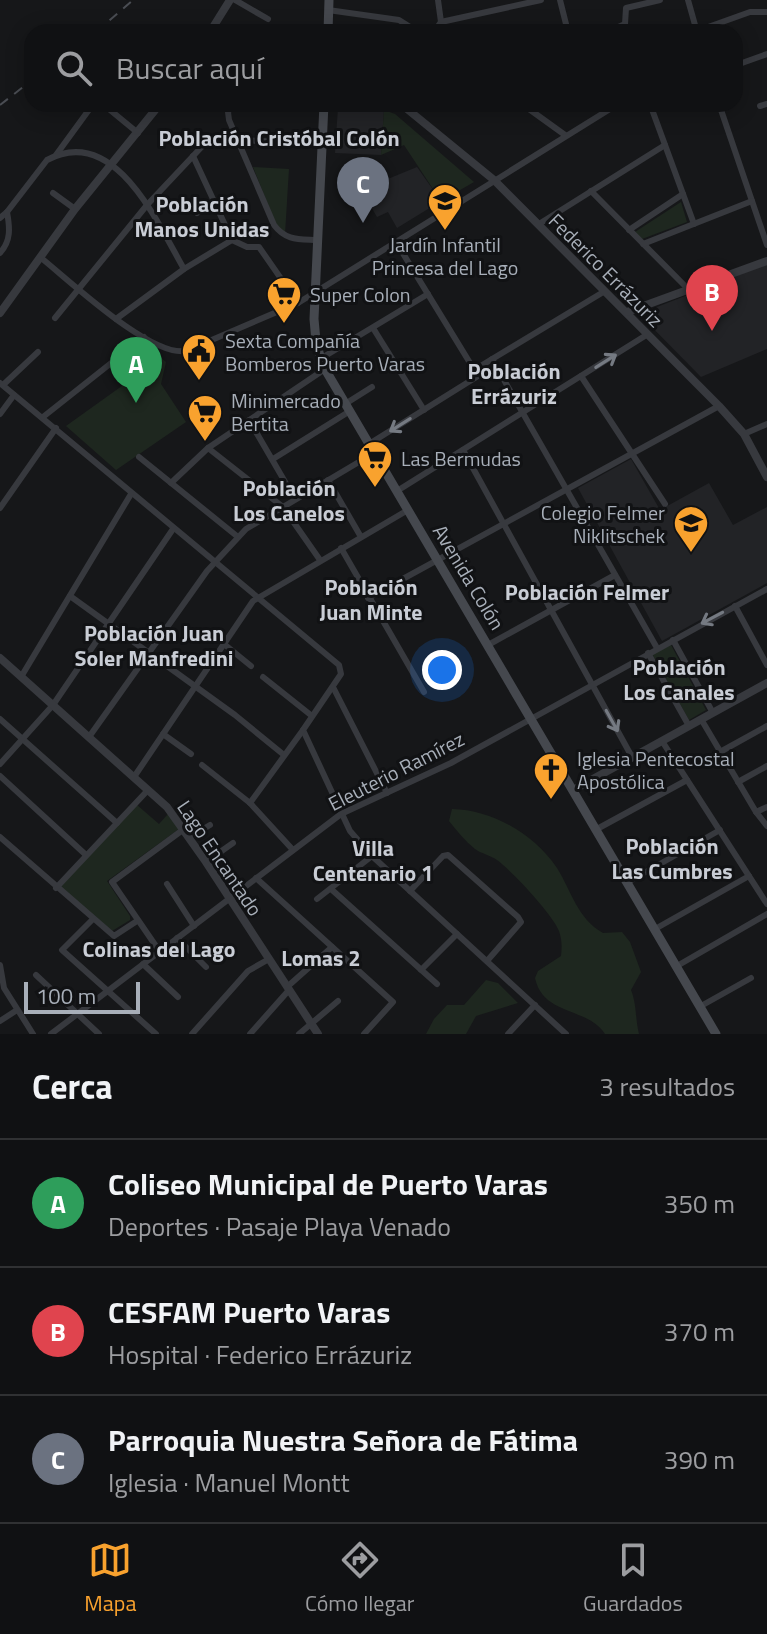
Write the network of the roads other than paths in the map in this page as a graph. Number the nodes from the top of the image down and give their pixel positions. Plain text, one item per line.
1 (233, 0) edge
2 (438, 0) edge
3 (541, 0) edge
4 (560, 0) edge
5 (660, 0) edge
6 (688, 0) edge
7 (504, 4) edge
8 (625, 4) edge
9 (329, 5) edge
10 (767, 12) edge
11 (268, 19) dead end
12 (441, 22) joint
13 (216, 24) edge
14 (405, 24) edge
15 (566, 24) edge
16 (695, 24) edge
17 (718, 24) edge
18 (767, 54) edge
19 (743, 63) edge
20 (87, 112) edge
21 (112, 112) edge
22 (154, 112) edge
23 (230, 112) edge
24 (324, 112) edge
25 (411, 112) edge
26 (533, 112) edge
27 (604, 112) edge
28 (653, 112) edge
29 (722, 112) edge
30 (138, 133) junction
31 (565, 135) junction
32 (210, 138) dead end
33 (238, 140) junction
34 (284, 142) dead end
35 (665, 145) junction
36 (56, 155) junction
37 (193, 156) junction
38 (113, 166) junction
39 (494, 180) junction
40 (591, 191) junction
41 (53, 193) dead end
42 (683, 194) junction
43 (213, 201) junction
44 (752, 201) junction
45 (147, 205) junction
46 (75, 209) junction
47 (7, 212) junction
48 (197, 213) dead end
49 (0, 218) edge
50 (539, 224) junction
51 (694, 224) junction
52 (629, 230) junction
53 (232, 240) junction
54 (317, 240) junction
55 (396, 242) junction
56 (643, 244) junction
57 (767, 245) edge
58 (0, 253) edge
59 (40, 257) junction
60 (767, 261) edge
61 (184, 269) junction
62 (80, 289) junction
63 (688, 289) junction
64 (605, 291) junction
65 (316, 293) junction
66 (428, 294) junction
67 (298, 303) junction
68 (627, 312) junction
69 (0, 313) edge
70 (55, 318) dead end
71 (116, 319) junction
72 (373, 328) junction
73 (648, 334) junction
74 (144, 337) junction
75 (38, 352) dead end
76 (492, 359) junction
77 (323, 364) junction
78 (476, 373) junction
79 (581, 376) junction
80 (1, 384) edge
81 (372, 387) dead end
82 (14, 395) junction
83 (719, 406) junction
84 (348, 408) junction
85 (424, 410) junction
86 (522, 412) junction
87 (0, 414) edge
88 (43, 417) junction
89 (249, 420) junction
90 (767, 424) edge
91 (56, 428) junction
92 (744, 434) junction
93 (208, 448) junction
94 (372, 448) junction
95 (463, 450) junction
96 (632, 454) junction
97 (139, 457) dead end
98 (273, 459) junction
99 (767, 477) edge
100 (328, 480) junction
101 (171, 483) junction
102 (567, 489) junction
103 (397, 491) junction
104 (131, 494) junction
105 (295, 499) junction
106 (665, 504) dead end
107 (283, 507) junction
108 (0, 508) edge
109 (408, 510) junction
110 (504, 524) junction
111 (173, 529) junction
112 (238, 537) junction
113 (361, 537) junction
114 (341, 548) junction
115 (320, 560) junction
116 (438, 560) junction
117 (215, 564) junction
118 (615, 575) junction
119 (767, 589) edge
120 (70, 596) junction
121 (256, 598) junction
122 (368, 598) junction
123 (735, 606) junction
124 (552, 609) junction
125 (109, 624) junction
126 (673, 640) junction
127 (224, 644) junction
128 (488, 645) junction
129 (657, 648) junction
130 (648, 653) junction
131 (150, 654) junction
132 (0, 658) edge
133 (767, 665) edge
134 (251, 666) dead end
135 (21, 677) junction
136 (263, 677) dead end
137 (767, 683) edge
138 (592, 685) junction
139 (195, 686) junction
140 (333, 687) junction
141 (424, 692) dead end
142 (53, 705) junction
143 (713, 713) junction
144 (312, 716) junction
145 (0, 719) edge
146 (531, 719) junction
147 (701, 719) junction
148 (689, 726) junction
149 (767, 726) edge
150 (303, 730) junction
151 (163, 734) junction
152 (89, 737) junction
153 (22, 739) junction
154 (662, 741) junction
155 (720, 752) junction
156 (191, 754) dead end
157 (284, 755) junction
158 (632, 757) junction
159 (0, 764) edge
160 (202, 765) dead end
161 (767, 766) edge
162 (0, 776) edge
163 (134, 777) junction
164 (687, 780) junction
165 (738, 782) junction
166 (148, 790) junction
167 (573, 790) junction
168 (387, 793) junction
169 (250, 803) junction
170 (767, 807) edge
171 (756, 812) junction
172 (341, 814) junction
173 (117, 823) junction
174 (210, 825) dead end
175 (767, 826) edge
176 (597, 829) junction
177 (720, 830) junction
178 (187, 833) junction
179 (0, 837) edge
180 (233, 843) dead end
181 (293, 850) junction
182 (86, 855) junction
183 (372, 856) junction
184 (206, 862) junction
185 (749, 876) junction
186 (256, 878) junction
187 (628, 882) junction
188 (167, 884) dead end
189 (56, 888) junction
190 (331, 889) junction
191 (410, 891) junction
192 (229, 899) junction
193 (317, 899) dead end
194 (767, 904) edge
195 (767, 914) edge
196 (93, 919) junction
197 (137, 921) junction
198 (194, 926) junction
199 (655, 929) junction
200 (457, 934) junction
201 (177, 938) junction
202 (332, 947) junction
203 (160, 952) junction
204 (269, 959) junction
205 (487, 961) junction
206 (143, 964) junction
207 (0, 965) edge
208 (677, 966) junction
209 (206, 967) dead end
210 (421, 970) junction
211 (36, 975) dead end
212 (751, 978) dead end
213 (437, 984) dead end
214 (288, 988) junction
215 (2, 989) edge
216 (108, 990) junction
217 (178, 997) dead end
218 (338, 1001) dead end
219 (535, 1005) junction
220 (701, 1006) junction
221 (17, 1010) junction
222 (78, 1014) junction
223 (0, 1021) edge
224 (310, 1022) junction
225 (33, 1034) edge
226 (51, 1034) edge
227 (99, 1034) edge
228 (156, 1034) edge
229 (192, 1034) edge
230 (250, 1034) edge
231 (299, 1034) edge
232 (318, 1034) edge
233 (364, 1034) edge
234 (508, 1034) edge
235 (566, 1034) edge
236 (716, 1034) edge

1 - 11 street
1 - 13 street
2 - 12 street
3 - 7 street
4 - 15 street
5 - 8 street
6 - 16 street
7 - 12 street
9 - 14 street
10 - 17 street
18 - 19 street
20 - 36 street
21 - 30 street
22 - 30 street
23 - 33 street
24 - 54 main road, Avenida Colón
25 - 39 street, Federico Errázuriz
26 - 31 street
27 - 31 street
28 - 35 street
29 - 44 street
30 - 38 street
31 - 39 street
32 - 37 street
33 - 34 street
33 - 54 street
35 - 40 street
35 - 42 street
36 - 38 street
36 - 47 street
37 - 43 street
37 - 45 street
38 - 45 street
38 - 46 street
39 - 50 street, Federico Errázuriz
39 - 55 street
40 - 50 street
40 - 52 street
41 - 46 street
42 - 51 street
42 - 52 street
43 - 48 street
43 - 53 street
44 - 51 street
44 - 57 street
45 - 61 street
45 - 62 street
46 - 59 street
47 - 49 street
47 - 58 street
50 - 64 street, Federico Errázuriz
51 - 56 street
52 - 56 street
53 - 61 street
53 - 67 street
54 - 65 main road, Avenida Colón
55 - 65 street
55 - 66 street
56 - 63 street
59 - 62 street
59 - 69 street
60 - 63 street
61 - 71 street
62 - 70 street
62 - 71 street
63 - 68 street
64 - 68 street, Federico Errázuriz
64 - 76 street
65 - 67 street
65 - 77 main road, Avenida Colón
66 - 72 street
66 - 78 street
67 - 74 street
68 - 73 street, Federico Errázuriz
71 - 74 street
72 - 77 street
72 - 85 street
79 -> 73 street
73 - 83 street, Federico Errázuriz
74 - 88 street
75 - 80 street
76 - 78 street
76 - 86 street
77 - 84 main road, Avenida Colón
77 - 89 street
78 - 85 street
79 - 86 street
79 - 96 street
80 - 82 street
81 - 84 street
82 - 87 street
82 - 88 street
83 - 92 street, Federico Errázuriz
83 - 96 street
84 - 94 main road, Avenida Colón
84 - 98 street
85 -> 94 street
86 - 95 street
86 - 102 street
88 - 91 street
89 - 93 street
89 - 98 street
90 - 92 street
91 - 104 street
91 - 108 street
92 - 99 street, Federico Errázuriz
93 - 101 street
93 - 107 street
94 - 100 street
94 - 103 main road, Avenida Colón
95 - 103 street
95 - 110 street
96 - 102 street
96 - 106 street
97 - 101 street
98 - 105 street
100 - 105 street
100 - 113 street
101 - 112 street
102 - 110 street
102 - 118 street
103 - 109 main road, Avenida Colón
104 - 111 street
104 - 120 street
105 - 107 street
107 - 112 street
107 - 115 street
109 - 113 street
109 - 116 main road, Avenida Colón
110 - 116 street
110 - 124 street
111 - 117 street
111 - 125 street
112 - 117 street
113 - 114 street
114 - 115 street
114 - 122 street
115 - 121 street
116 - 122 street
116 - 128 main road, Avenida Colón
117 - 121 street
117 - 131 street
118 - 124 street
118 - 129 street
119 - 123 street, Eleuterio Ramírez
120 - 125 street
120 - 135 street
121 - 127 street
121 - 140 street
122 - 141 street
123 -> 126 street, Eleuterio Ramírez
123 - 133 street
124 - 128 street
124 - 138 street
125 - 131 street
125 - 142 street
126 - 129 street, Eleuterio Ramírez
126 - 143 street
127 - 134 street
127 - 139 street
128 - 146 main road, Avenida Colón
129 - 130 street, Eleuterio Ramírez
130 - 138 street, Eleuterio Ramírez
130 - 148 street
131 - 139 street
131 - 152 street
132 - 135 street, Lago Encantado
135 - 142 street, Lago Encantado
136 - 144 street
137 - 143 street
138 - 146 street, Eleuterio Ramírez
138 -> 158 street
139 - 151 street
139 - 157 street
140 - 144 street
140 - 168 street
142 - 152 street, Lago Encantado
142 - 153 street
143 - 147 street
144 - 150 street
145 - 153 street
146 - 167 main road, Avenida Colón
146 - 168 street, Eleuterio Ramírez
147 - 148 street
147 - 155 street
148 - 154 street
149 - 155 street
150 - 157 street
150 - 172 street
151 - 156 street
151 - 163 street
152 - 163 street, Lago Encantado
153 - 159 street
153 - 173 street
154 - 158 street
154 - 164 street
155 - 165 street
157 - 169 street
158 - 167 street
160 - 169 street
161 - 165 street
162 - 182 street
163 - 166 street, Lago Encantado
164 - 176 street
164 - 177 street
165 - 171 street
166 - 173 street
166 - 178 street, Lago Encantado
167 - 176 main road, Avenida Colón
168 - 172 street, Eleuterio Ramírez
169 - 181 street
170 - 171 street
171 - 175 street
172 - 181 street, Eleuterio Ramírez
172 - 183 street
173 - 182 street
174 - 178 street
176 - 187 main road, Avenida Colón
177 - 185 street
177 - 187 street
178 - 184 street, Lago Encantado
178 - 197 street
179 - 189 street
180 - 184 street
181 - 186 street, Eleuterio Ramírez
182 - 189 street
183 - 190 street
183 - 191 street
184 - 192 street, Lago Encantado
185 - 194 street
185 - 199 street
186 - 192 street, Eleuterio Ramírez
186 - 202 street
187 - 199 main road, Avenida Colón
188 - 198 street
189 - 196 street
190 - 193 street
190 - 210 street
191 - 200 street
191 - 205 street
192 - 198 street, Eleuterio Ramírez
192 - 204 street, Lago Encantado
195 - 208 street
196 - 197 street
196 - 216 street
197 - 203 street
198 - 201 street, Eleuterio Ramírez
199 - 208 main road, Avenida Colón
200 - 205 street
200 - 210 street
201 - 203 street, Eleuterio Ramírez
201 - 209 street
202 - 214 street
202 - 233 street
203 - 206 street, Eleuterio Ramírez
204 - 214 street, Lago Encantado
204 - 229 street
205 - 219 street
206 - 216 street, Eleuterio Ramírez
206 - 217 street
207 - 215 street
208 - 220 main road, Avenida Colón
210 - 213 street
211 - 222 street
212 - 220 street
214 - 224 street, Lago Encantado
214 - 230 street
215 - 221 street
216 - 222 street, Eleuterio Ramírez
216 - 228 street
218 - 224 street
219 - 234 street
219 - 235 street
220 - 236 main road, Avenida Colón
221 - 223 street
221 - 225 street
222 - 226 street, Eleuterio Ramírez
222 - 227 street
224 - 231 street
224 - 232 street, Lago Encantado

